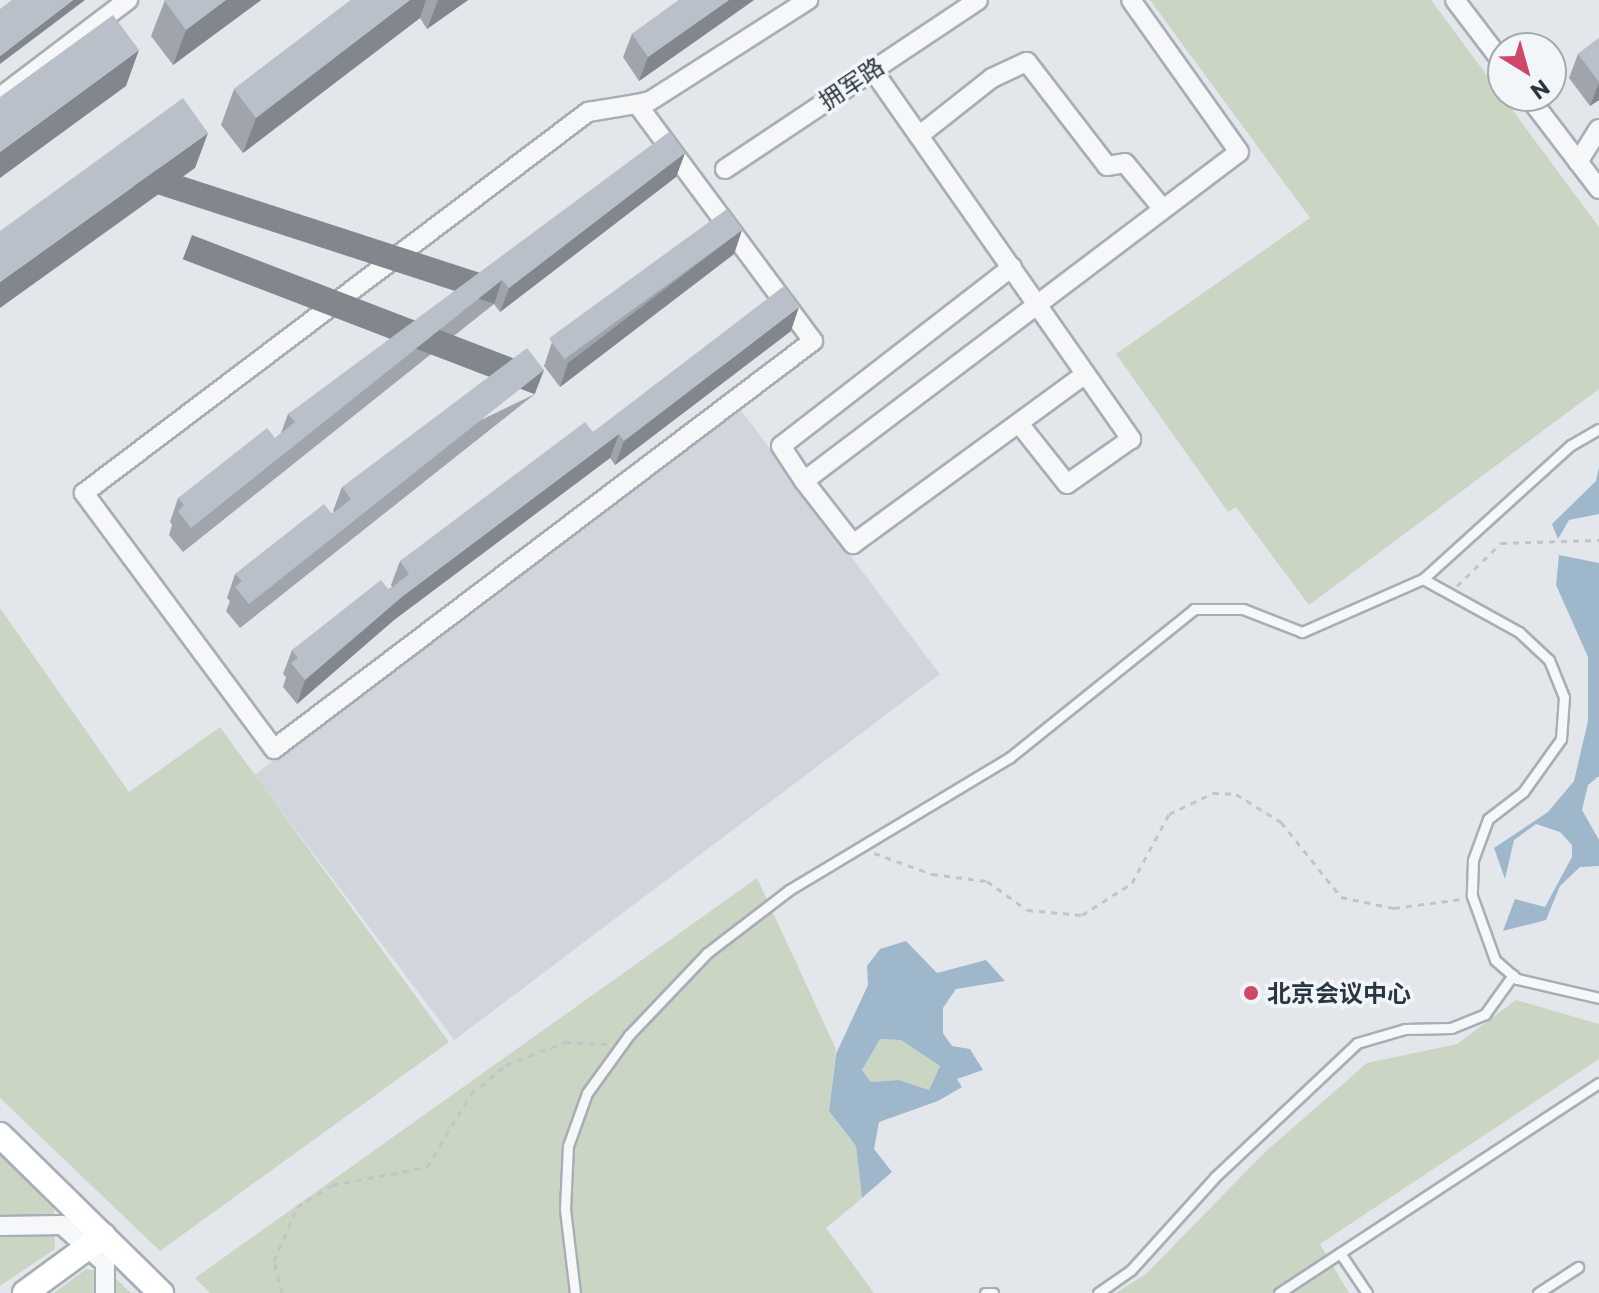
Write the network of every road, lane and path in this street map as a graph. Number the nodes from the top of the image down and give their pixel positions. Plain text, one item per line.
1 (128, 0) edge
2 (808, 0) edge
3 (978, 0) edge
4 (1131, 0) edge
5 (1462, 3) edge
6 (1487, 40) edge
7 (872, 69) junction
8 (0, 97) edge
9 (637, 104) junction
10 (1540, 112) edge
11 (1599, 129) edge
12 (921, 134) junction
13 (1578, 162) junction
14 (725, 169) dead end
15 (1599, 189) edge
16 (1162, 208) junction
17 (1012, 267) junction
18 (1040, 303) junction
19 (1085, 374) junction
20 (1021, 426) junction
21 (1599, 429) edge
22 (804, 481) junction
23 (1599, 540) edge
24 (1423, 579) junction
25 (1452, 595) junction
26 (863, 845) junction
27 (1472, 896) junction
28 (1513, 975) junction
29 (1599, 998) edge
30 (621, 1046) junction
31 (1599, 1083) edge
32 (0, 1135) edge
33 (0, 1226) edge
34 (96, 1241) junction
35 (1340, 1253) junction
36 (1578, 1267) dead end
37 (25, 1293) edge
38 (105, 1293) edge
39 (161, 1293) edge
40 (282, 1293) edge
41 (575, 1293) edge
42 (985, 1293) edge
43 (993, 1293) edge
44 (1098, 1293) edge
45 (1279, 1293) edge
46 (1367, 1293) edge
47 (1538, 1293) edge

1 - 8 street
2 - 9 street
3 - 7 street, 拥军路
4 - 16 street
5 - 6 street
7 - 12 street
7 - 14 street, 拥军路
9 - 9 street
10 - 13 street
11 - 13 street
12 - 16 street
12 - 17 street
13 - 15 street
16 - 18 street
17 - 18 street
17 - 22 street
18 - 19 street
18 - 22 street
19 - 20 street
19 - 20 street
20 - 22 street
21 - 24 lane
23 - 25 path
24 - 25 lane
24 - 26 lane
25 - 27 lane
26 - 27 path
26 - 30 lane
27 - 28 lane
28 - 29 lane
28 - 44 lane
30 - 40 path
30 - 41 lane
31 - 35 lane
32 - 34 street
33 - 34 street
34 - 37 street
34 - 38 street
34 - 39 street
35 - 45 lane
35 - 46 lane
36 - 47 lane
42 - 43 lane

